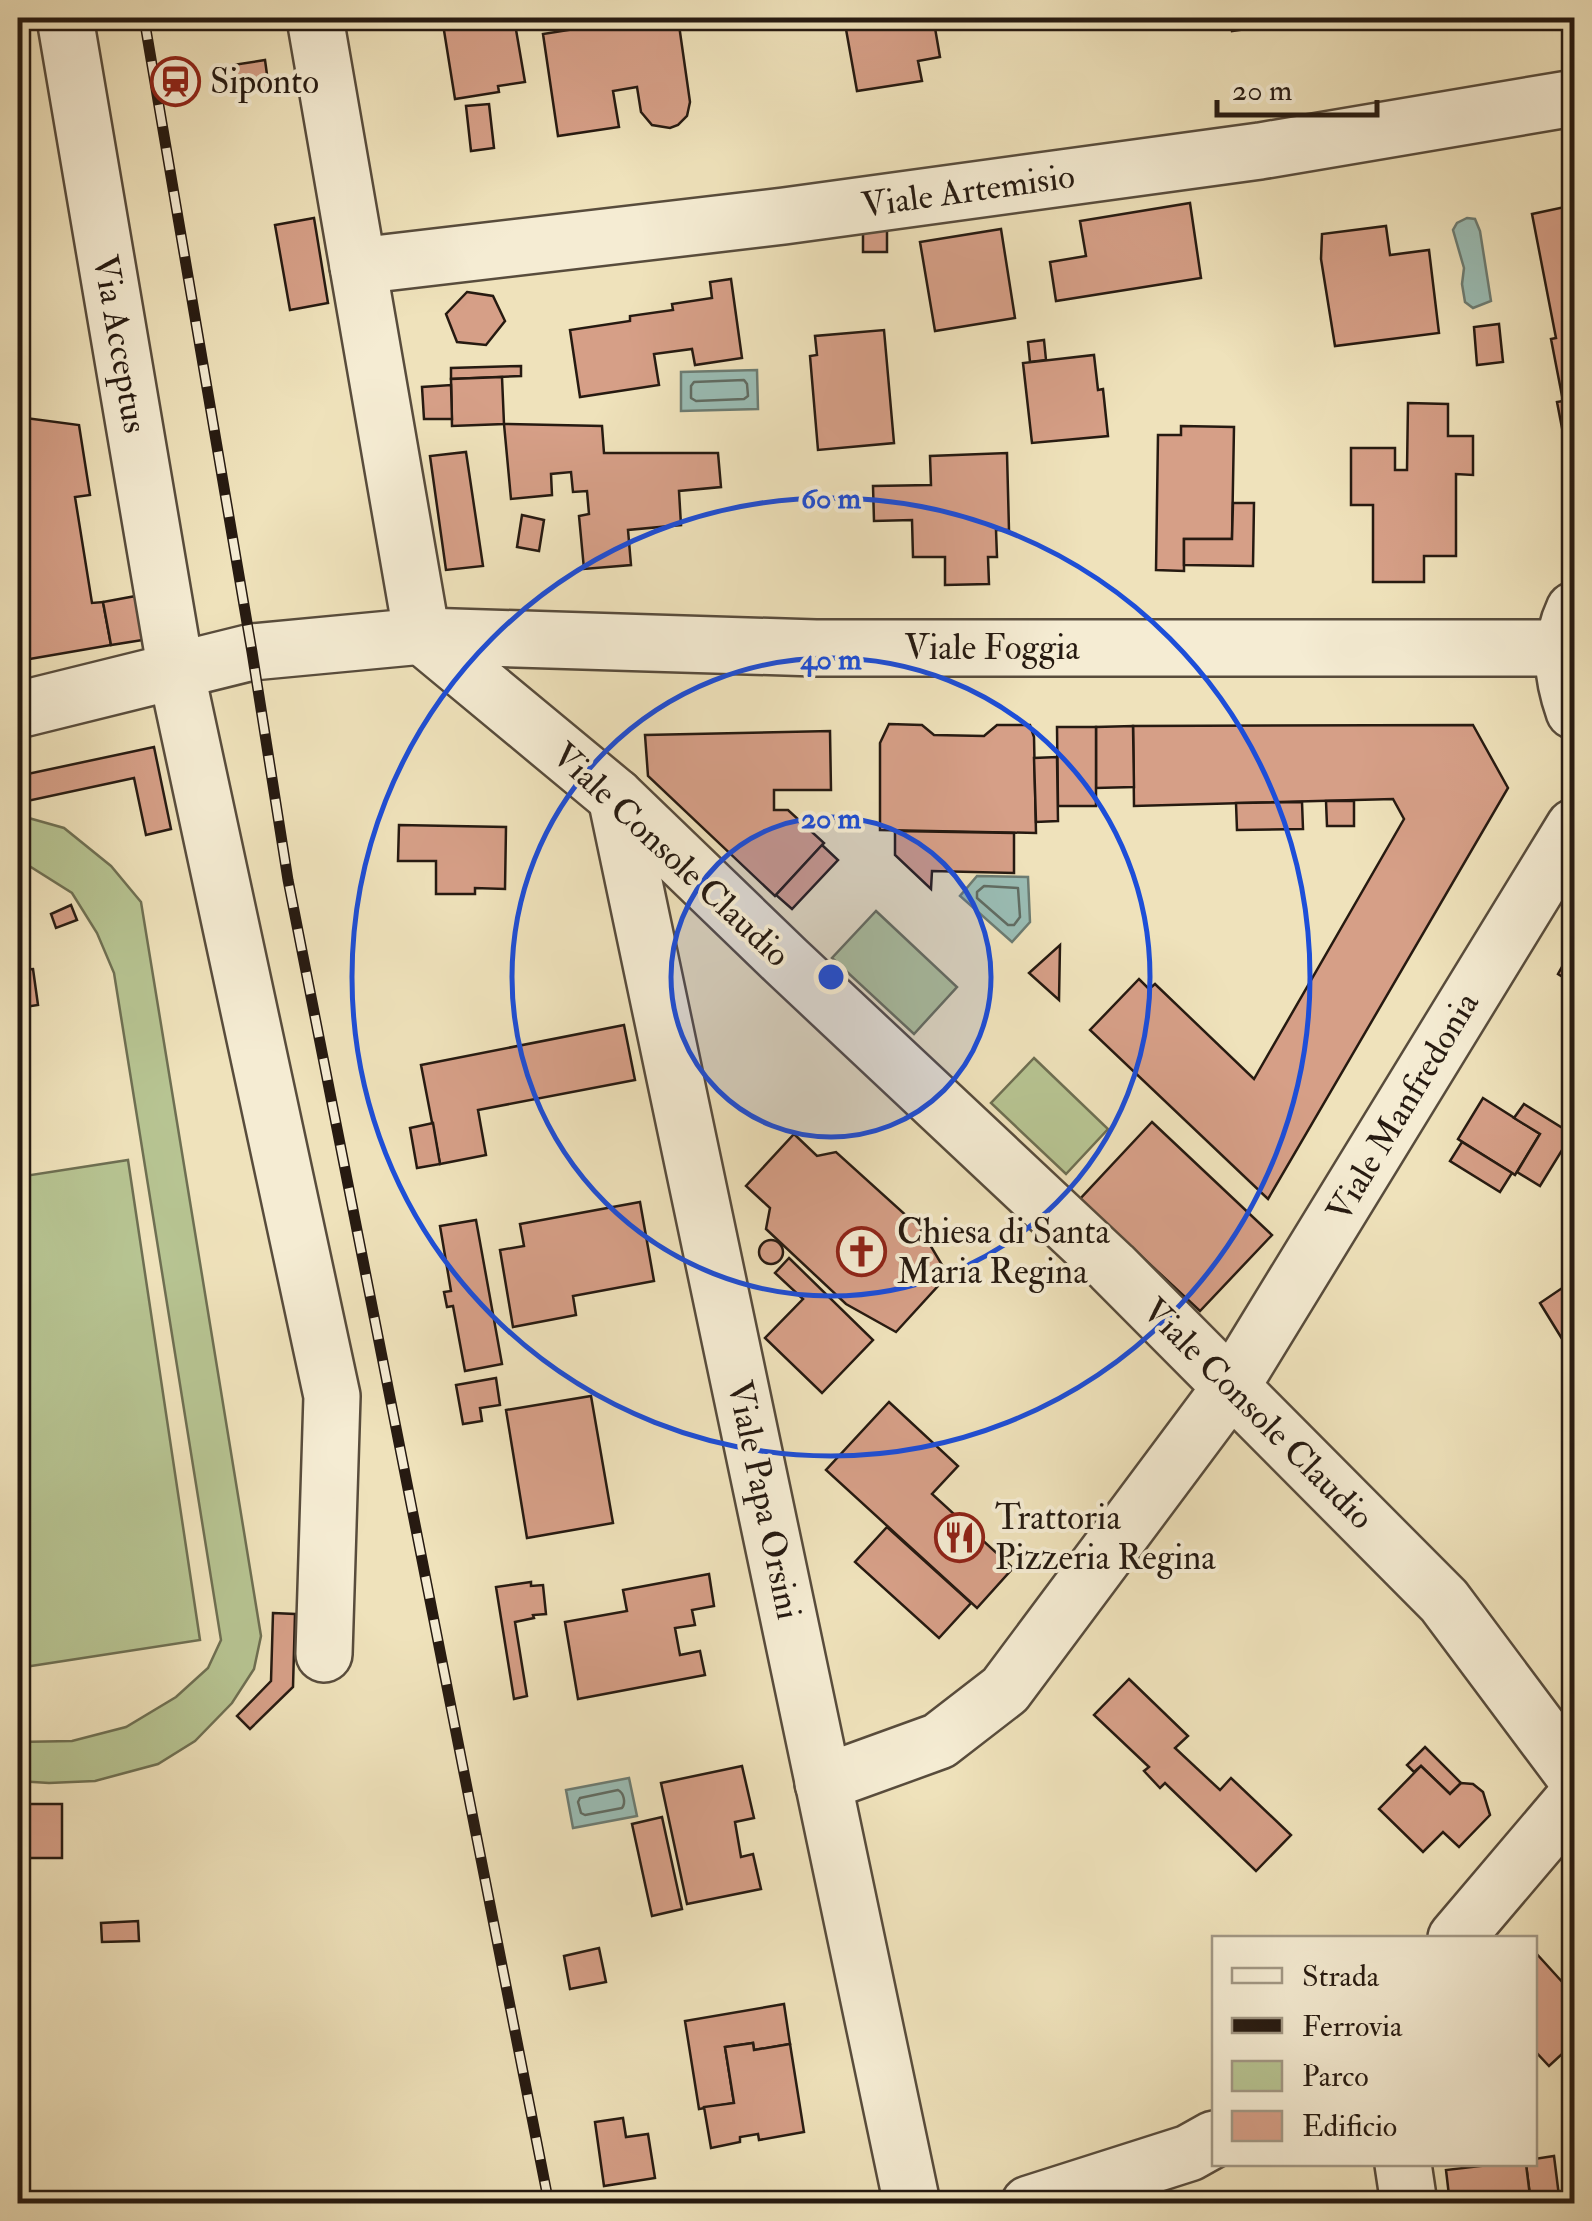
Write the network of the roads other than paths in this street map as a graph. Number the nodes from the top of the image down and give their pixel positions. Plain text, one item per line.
1 (65, 18) edge
2 (314, 18) edge
3 (1574, 98) edge
4 (358, 266) junction
5 (1568, 629) edge
6 (422, 636) junction
7 (176, 671) junction
8 (18, 710) edge
9 (1574, 711) edge
10 (616, 797) junction
11 (1574, 827) edge
12 (1231, 1387) junction
13 (324, 1654) dead end
14 (1574, 1775) edge
15 (824, 1783) junction
16 (1574, 1798) edge
17 (1458, 1936) edge
18 (1212, 2141) edge
19 (1403, 2166) edge
20 (912, 2204) edge
21 (1029, 2204) edge
22 (1408, 2204) edge

1 - 7 street, Via Acceptus
2 - 4 street
3 - 4 street, Viale Artemisio
4 - 6 street
5 - 6 street, Viale Foggia
5 - 9 street
6 - 7 street, Viale Foggia
6 - 10 street, Viale Console Claudio
7 - 8 street, Viale Foggia
7 - 13 street, Via Acceptus
10 - 12 street, Viale Console Claudio
10 - 15 street, Viale Papa Orsini
11 - 12 street, Viale Manfredonia
12 - 14 street, Viale Console Claudio
12 - 15 street, Viale Manfredonia
15 - 20 street, Viale Papa Orsini
16 - 17 street
18 - 21 street
19 - 22 street

